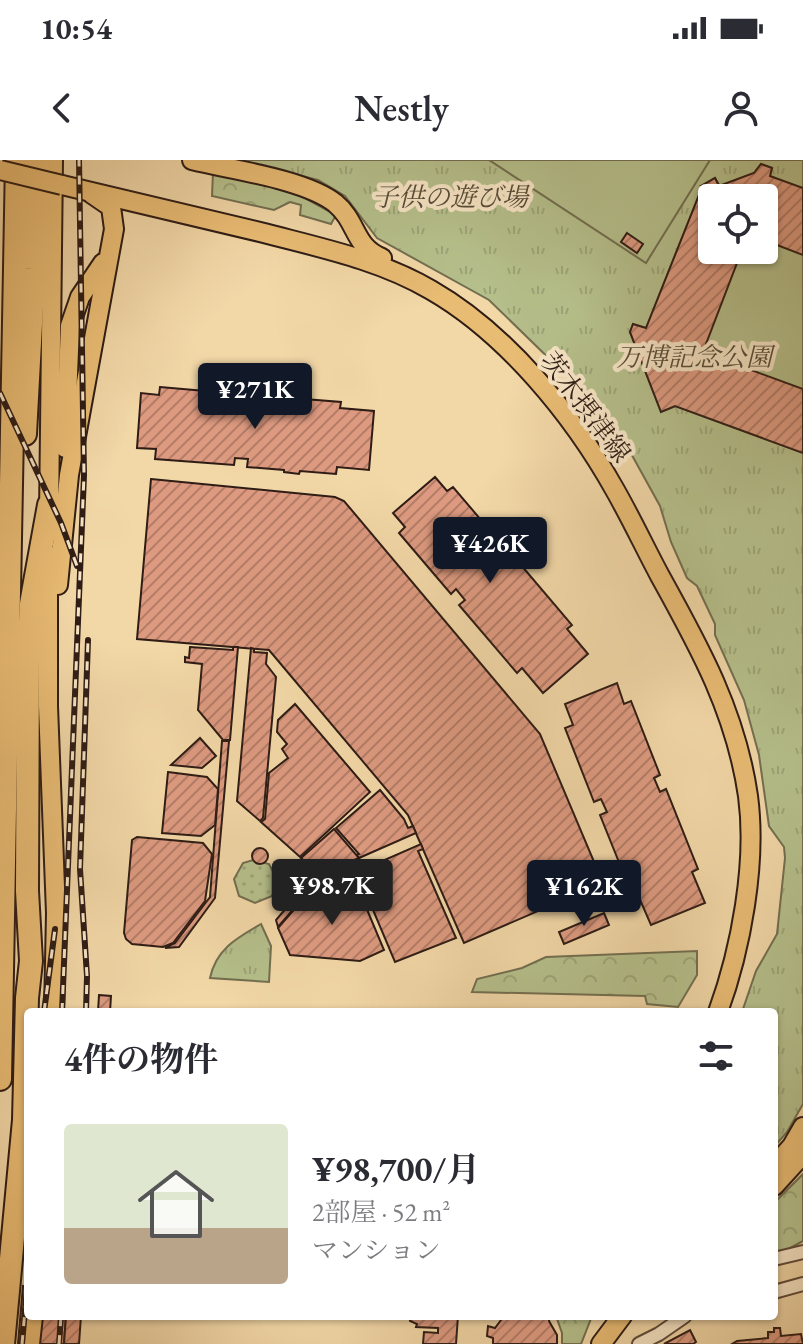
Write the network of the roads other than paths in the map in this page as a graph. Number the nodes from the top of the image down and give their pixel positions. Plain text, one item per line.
1 (17, 160) edge
2 (36, 160) edge
3 (53, 160) edge
4 (192, 160) edge
5 (0, 170) edge
6 (87, 191) junction
7 (110, 248) junction
8 (402, 274) junction
9 (49, 505) junction
10 (48, 706) junction
11 (5, 823) junction
12 (29, 1008) edge
13 (54, 1008) edge
14 (719, 1008) edge
15 (0, 1079) edge
16 (24, 1120) edge
17 (803, 1127) edge
18 (803, 1154) edge
19 (778, 1162) edge
20 (778, 1182) edge
21 (803, 1252) edge
22 (778, 1258) edge
23 (803, 1284) edge
24 (778, 1291) edge
25 (33, 1320) edge
26 (606, 1320) edge
27 (619, 1320) edge
28 (679, 1320) edge
29 (604, 1342) edge
30 (3, 1344) edge
31 (30, 1344) edge
32 (639, 1344) edge

1 - 11 highway
2 - 11 highway
3 - 9 main road
4 - 8 main road
5 - 6 main road, 茨木摂津線, bridge
6 - 7 main road
6 - 8 main road, 茨木摂津線
7 - 9 main road
7 - 10 main road
8 - 14 main road, 茨木摂津線
9 - 10 main road
9 - 12 highway
10 - 13 main road
11 - 15 highway
16 - 30 highway
17 - 19 main road
18 - 20 main road
21 - 22 street
23 - 24 street
25 - 31 main road
26 - 29 main road
27 - 29 main road
28 - 32 street

